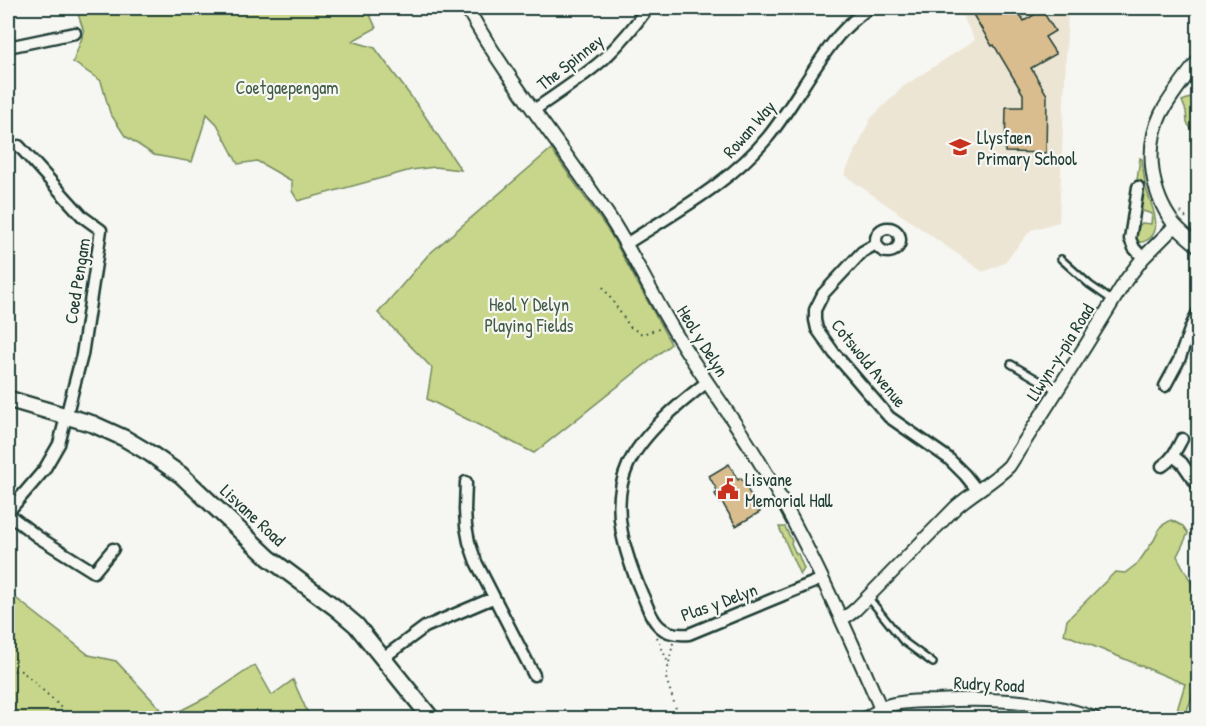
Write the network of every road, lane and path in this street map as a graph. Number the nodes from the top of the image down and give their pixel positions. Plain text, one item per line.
1 (467, 8) edge
2 (869, 8) edge
3 (646, 10) dead end
4 (75, 33) dead end
5 (8, 47) edge
6 (1198, 61) edge
7 (534, 111) junction
8 (20, 146) dead end
9 (1138, 188) dead end
10 (1180, 210) dead end
11 (1175, 226) junction
12 (1193, 226) dead end
13 (627, 244) junction
14 (876, 244) dead end
15 (1198, 246) edge
16 (1143, 258) junction
17 (1061, 259) dead end
18 (603, 287) dead end
19 (1113, 301) junction
20 (1198, 312) edge
21 (670, 324) junction
22 (1011, 364) dead end
23 (707, 382) junction
24 (1165, 386) dead end
25 (1057, 391) junction
26 (8, 399) edge
27 (66, 416) junction
28 (1182, 439) dead end
29 (1173, 456) junction
30 (1162, 466) dead end
31 (466, 482) dead end
32 (1198, 486) edge
33 (977, 490) junction
34 (8, 513) edge
35 (113, 549) dead end
36 (822, 579) junction
37 (868, 597) junction
38 (493, 598) junction
39 (653, 619) junction
40 (841, 619) junction
41 (675, 634) junction
42 (383, 658) junction
43 (933, 663) dead end
44 (669, 665) junction
45 (8, 670) edge
46 (534, 675) dead end
47 (880, 709) junction
48 (63, 718) edge
49 (431, 718) edge
50 (679, 718) edge
51 (866, 718) edge
52 (1094, 718) edge

1 - 7 street, Heol y Delyn
2 - 13 street, Rowan Way
3 - 7 street, The Spinney
4 - 5 street
6 - 11 street
7 - 13 street, Heol y Delyn
8 - 27 street, Coed Pengam
9 - 16 street
10 - 12 path
11 - 15 street
11 - 16 street, Llwyn-y-pia Road
13 - 21 street, Heol y Delyn
14 - 33 street, Cotswold Avenue
16 - 19 street, Llwyn-y-pia Road
17 - 19 lane
18 - 21 path
19 - 25 street, Llwyn-y-pia Road
20 - 24 street
21 - 23 street, Heol y Delyn
22 - 25 lane
23 - 36 street, Heol y Delyn
23 - 39 street
25 - 33 street, Llwyn-y-pia Road
26 - 27 main road, Lisvane Road
27 - 34 street
27 - 42 main road, Lisvane Road
28 - 29 street
29 - 30 street
29 - 32 street
31 - 38 street
33 - 37 street, Llwyn-y-pia Road
34 - 35 street
36 - 40 street, Heol y Delyn
36 - 41 street, Plas y Delyn
37 - 40 street, Llwyn-y-pia Road
37 - 43 lane
38 - 42 street
38 - 46 street
39 - 41 street, Plas y Delyn
39 - 44 path
40 - 47 street, Heol y Delyn
41 - 44 path
42 - 49 main road, Lisvane Road
44 - 50 path
45 - 48 path
47 - 51 street, Rudry Road
47 - 52 street, Rudry Road

